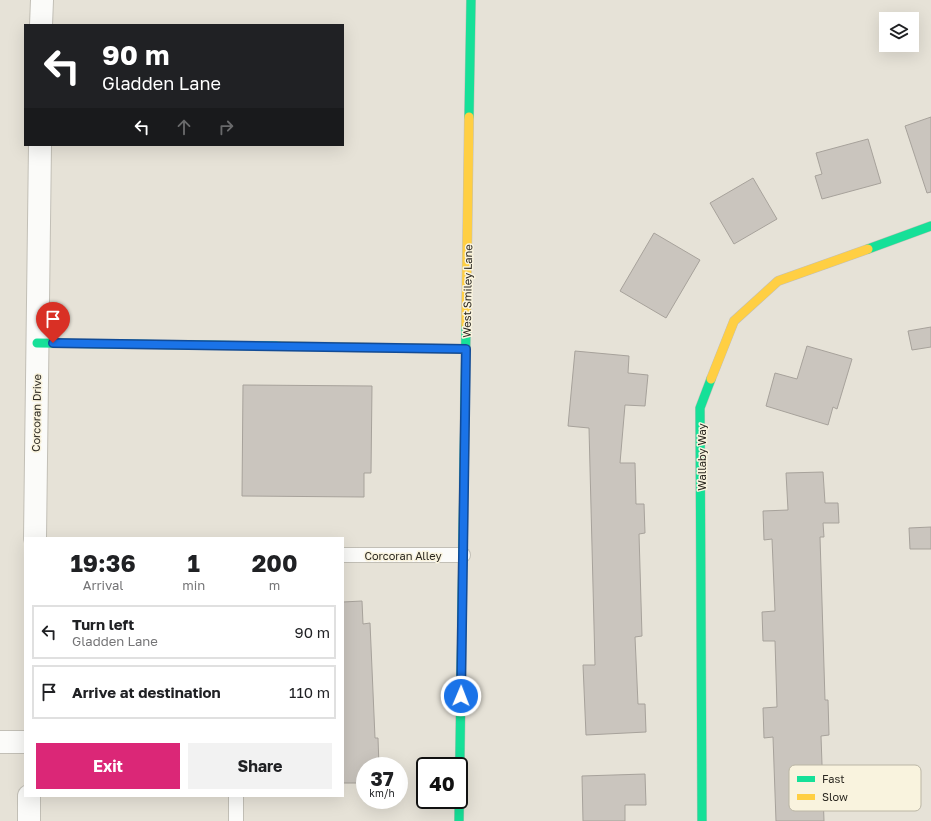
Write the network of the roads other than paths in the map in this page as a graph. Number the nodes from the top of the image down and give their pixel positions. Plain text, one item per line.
1 (42, 0) edge
2 (471, 0) edge
3 (41, 24) edge
4 (40, 146) edge
5 (931, 226) edge
6 (37, 343) junction
7 (466, 349) junction
8 (35, 537) edge
9 (344, 555) edge
10 (463, 555) junction
11 (0, 742) edge
12 (24, 742) edge
13 (29, 797) edge
14 (236, 797) edge
15 (30, 821) edge
16 (236, 821) edge
17 (459, 821) edge
18 (702, 821) edge

1 - 3 street
2 - 7 street, West Smiley Lane
4 - 6 street, Corcoran Drive
5 - 18 street, Wallaby Way
6 - 7 street
6 - 8 street, Corcoran Drive
7 - 10 street, West Smiley Lane
9 - 10 lane, Corcoran Alley
10 - 17 street, West Smiley Lane
11 - 12 street
13 - 15 street
14 - 16 lane

